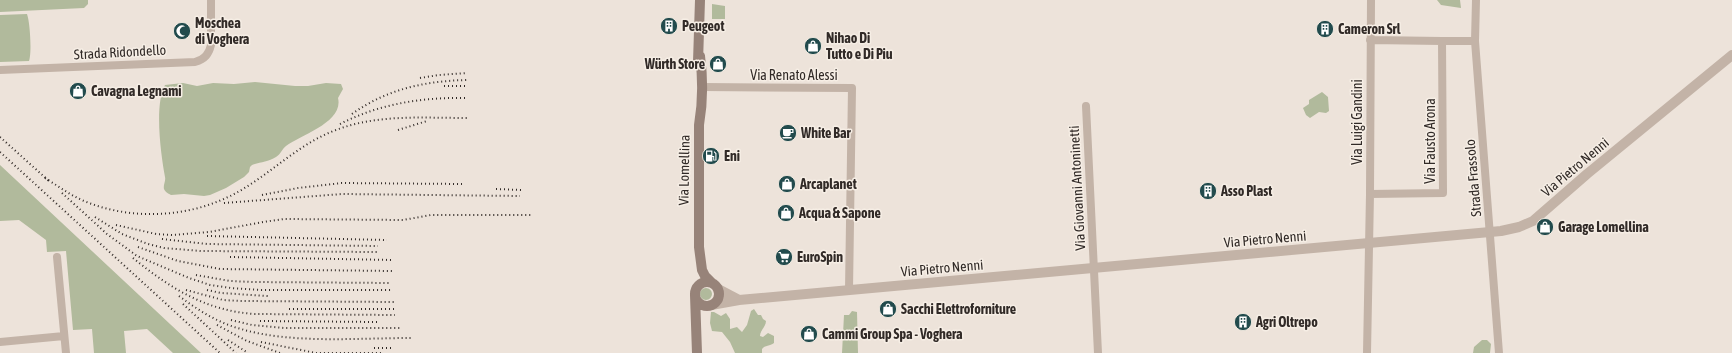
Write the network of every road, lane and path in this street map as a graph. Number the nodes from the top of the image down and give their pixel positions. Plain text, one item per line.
1 (211, 0) edge
2 (700, 0) edge
3 (1370, 0) edge
4 (1476, 0) edge
5 (1370, 40) junction
6 (1442, 40) junction
7 (1475, 40) junction
8 (1732, 55) edge
9 (700, 56) junction
10 (0, 70) edge
11 (702, 87) junction
12 (1086, 106) dead end
13 (699, 125) junction
14 (1370, 194) junction
15 (698, 215) junction
16 (1491, 232) junction
17 (1369, 244) junction
18 (57, 258) dead end
19 (1094, 268) junction
20 (715, 286) junction
21 (849, 290) junction
22 (695, 291) junction
23 (739, 300) junction
24 (709, 305) junction
25 (64, 336) junction
26 (697, 337) junction
27 (0, 342) edge
28 (66, 353) edge
29 (697, 353) edge
30 (1098, 353) edge
31 (1367, 353) edge
32 (1499, 353) edge

1 - 10 street, Strada Ridondello
2 - 9 main road, Via Lomellina
3 - 5 street, Via Luigi Gandini
4 - 7 street, Strada Frassolo
5 - 6 street
5 - 14 street, Via Luigi Gandini
6 - 7 street
6 - 14 street, Via Fausto Arona
7 - 16 street, Strada Frassolo
8 - 16 street, Via Pietro Nenni
9 - 11 main road, Via Lomellina
9 - 13 main road, Via Lomellina
11 - 13 main road, Via Lomellina
11 - 21 street, Via Renato Alessi
12 - 19 street, Via Giovanni Antoninetti
13 - 15 main road, Via Lomellina
14 - 17 street, Via Luigi Gandini
15 - 20 main road, Via Lomellina
15 - 22 main road, Via Lomellina
16 - 17 street, Via Pietro Nenni
16 - 32 street, Strada Frassolo
17 - 19 street, Via Pietro Nenni
17 - 31 street, Via Luigi Gandini
18 - 25 street
19 - 21 street, Via Pietro Nenni
19 - 30 street, Via Giovanni Antoninetti
20 - 22 main road
20 - 23 street
20 - 24 main road, Via Lomellina
21 - 23 street, Via Pietro Nenni
22 - 24 main road
22 - 26 main road, Via Lomellina
23 - 24 street, Via Pietro Nenni
24 - 26 main road, Via Lomellina
25 - 27 street
25 - 28 street
26 - 29 main road, Via Lomellina

